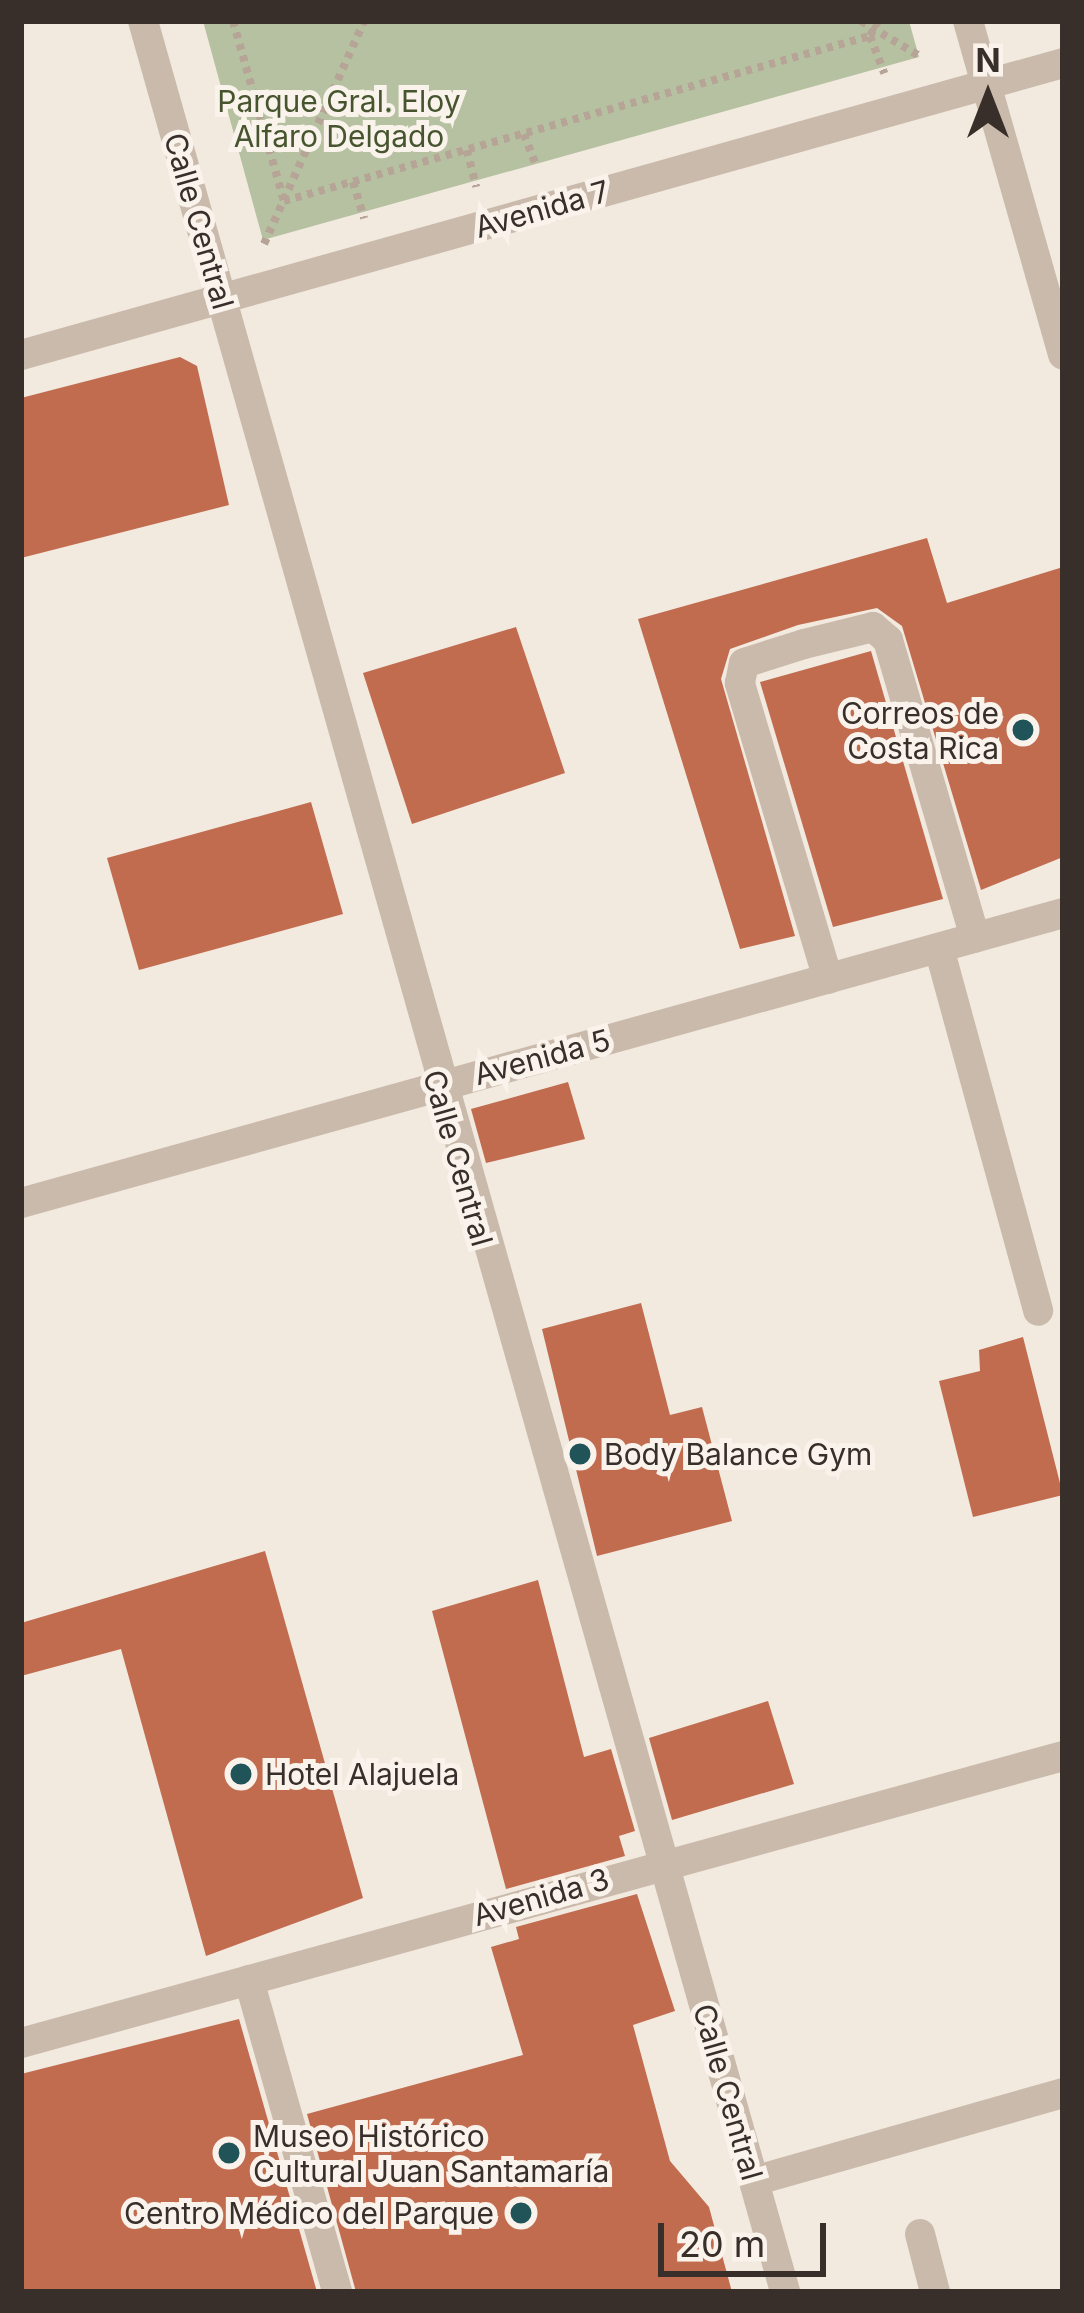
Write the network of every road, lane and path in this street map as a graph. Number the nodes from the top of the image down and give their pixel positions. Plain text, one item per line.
1 (142, 21) edge
2 (233, 21) edge
3 (364, 21) edge
4 (860, 21) edge
5 (878, 21) edge
6 (968, 21) edge
7 (881, 33) junction
8 (870, 37) junction
9 (1063, 63) edge
10 (937, 65) dead end
11 (886, 80) dead end
12 (986, 84) junction
13 (524, 134) junction
14 (466, 150) junction
15 (540, 176) dead end
16 (353, 182) junction
17 (478, 194) dead end
18 (284, 201) junction
19 (366, 225) dead end
20 (259, 255) dead end
21 (220, 299) junction
22 (21, 355) edge
23 (1063, 355) edge
24 (1063, 913) edge
25 (975, 938) junction
26 (939, 948) junction
27 (828, 979) junction
28 (436, 1086) junction
29 (21, 1203) edge
30 (1038, 1311) dead end
31 (1063, 1756) edge
32 (664, 1862) junction
33 (249, 1980) junction
34 (21, 2043) edge
35 (1063, 2093) edge
36 (754, 2181) junction
37 (920, 2234) dead end
38 (337, 2292) edge
39 (785, 2292) edge
40 (935, 2292) edge

1 - 21 street, Calle Central
2 - 18 path
3 - 18 path
4 - 7 path
5 - 7 path
6 - 12 street
7 - 8 path
7 - 10 path
8 - 11 path
8 - 13 path
9 - 12 street, Avenida 7
12 - 21 street, Avenida 7
12 - 23 street
13 - 14 path
13 - 15 path
14 - 16 path
14 - 17 path
16 - 18 path
16 - 19 path
18 - 20 path
21 - 22 street, Avenida 7
21 - 28 street, Calle Central
24 - 25 street, Avenida 5
25 - 26 street, Avenida 5
25 - 27 street
26 - 27 street, Avenida 5
26 - 30 street
27 - 28 street, Avenida 5
28 - 29 street, Avenida 5
28 - 32 street, Calle Central
31 - 32 street, Avenida 3
32 - 33 street, Avenida 3
32 - 36 street, Calle Central
33 - 34 street, Avenida 3
33 - 38 street
35 - 36 street
36 - 39 street, Calle Central
37 - 40 street

